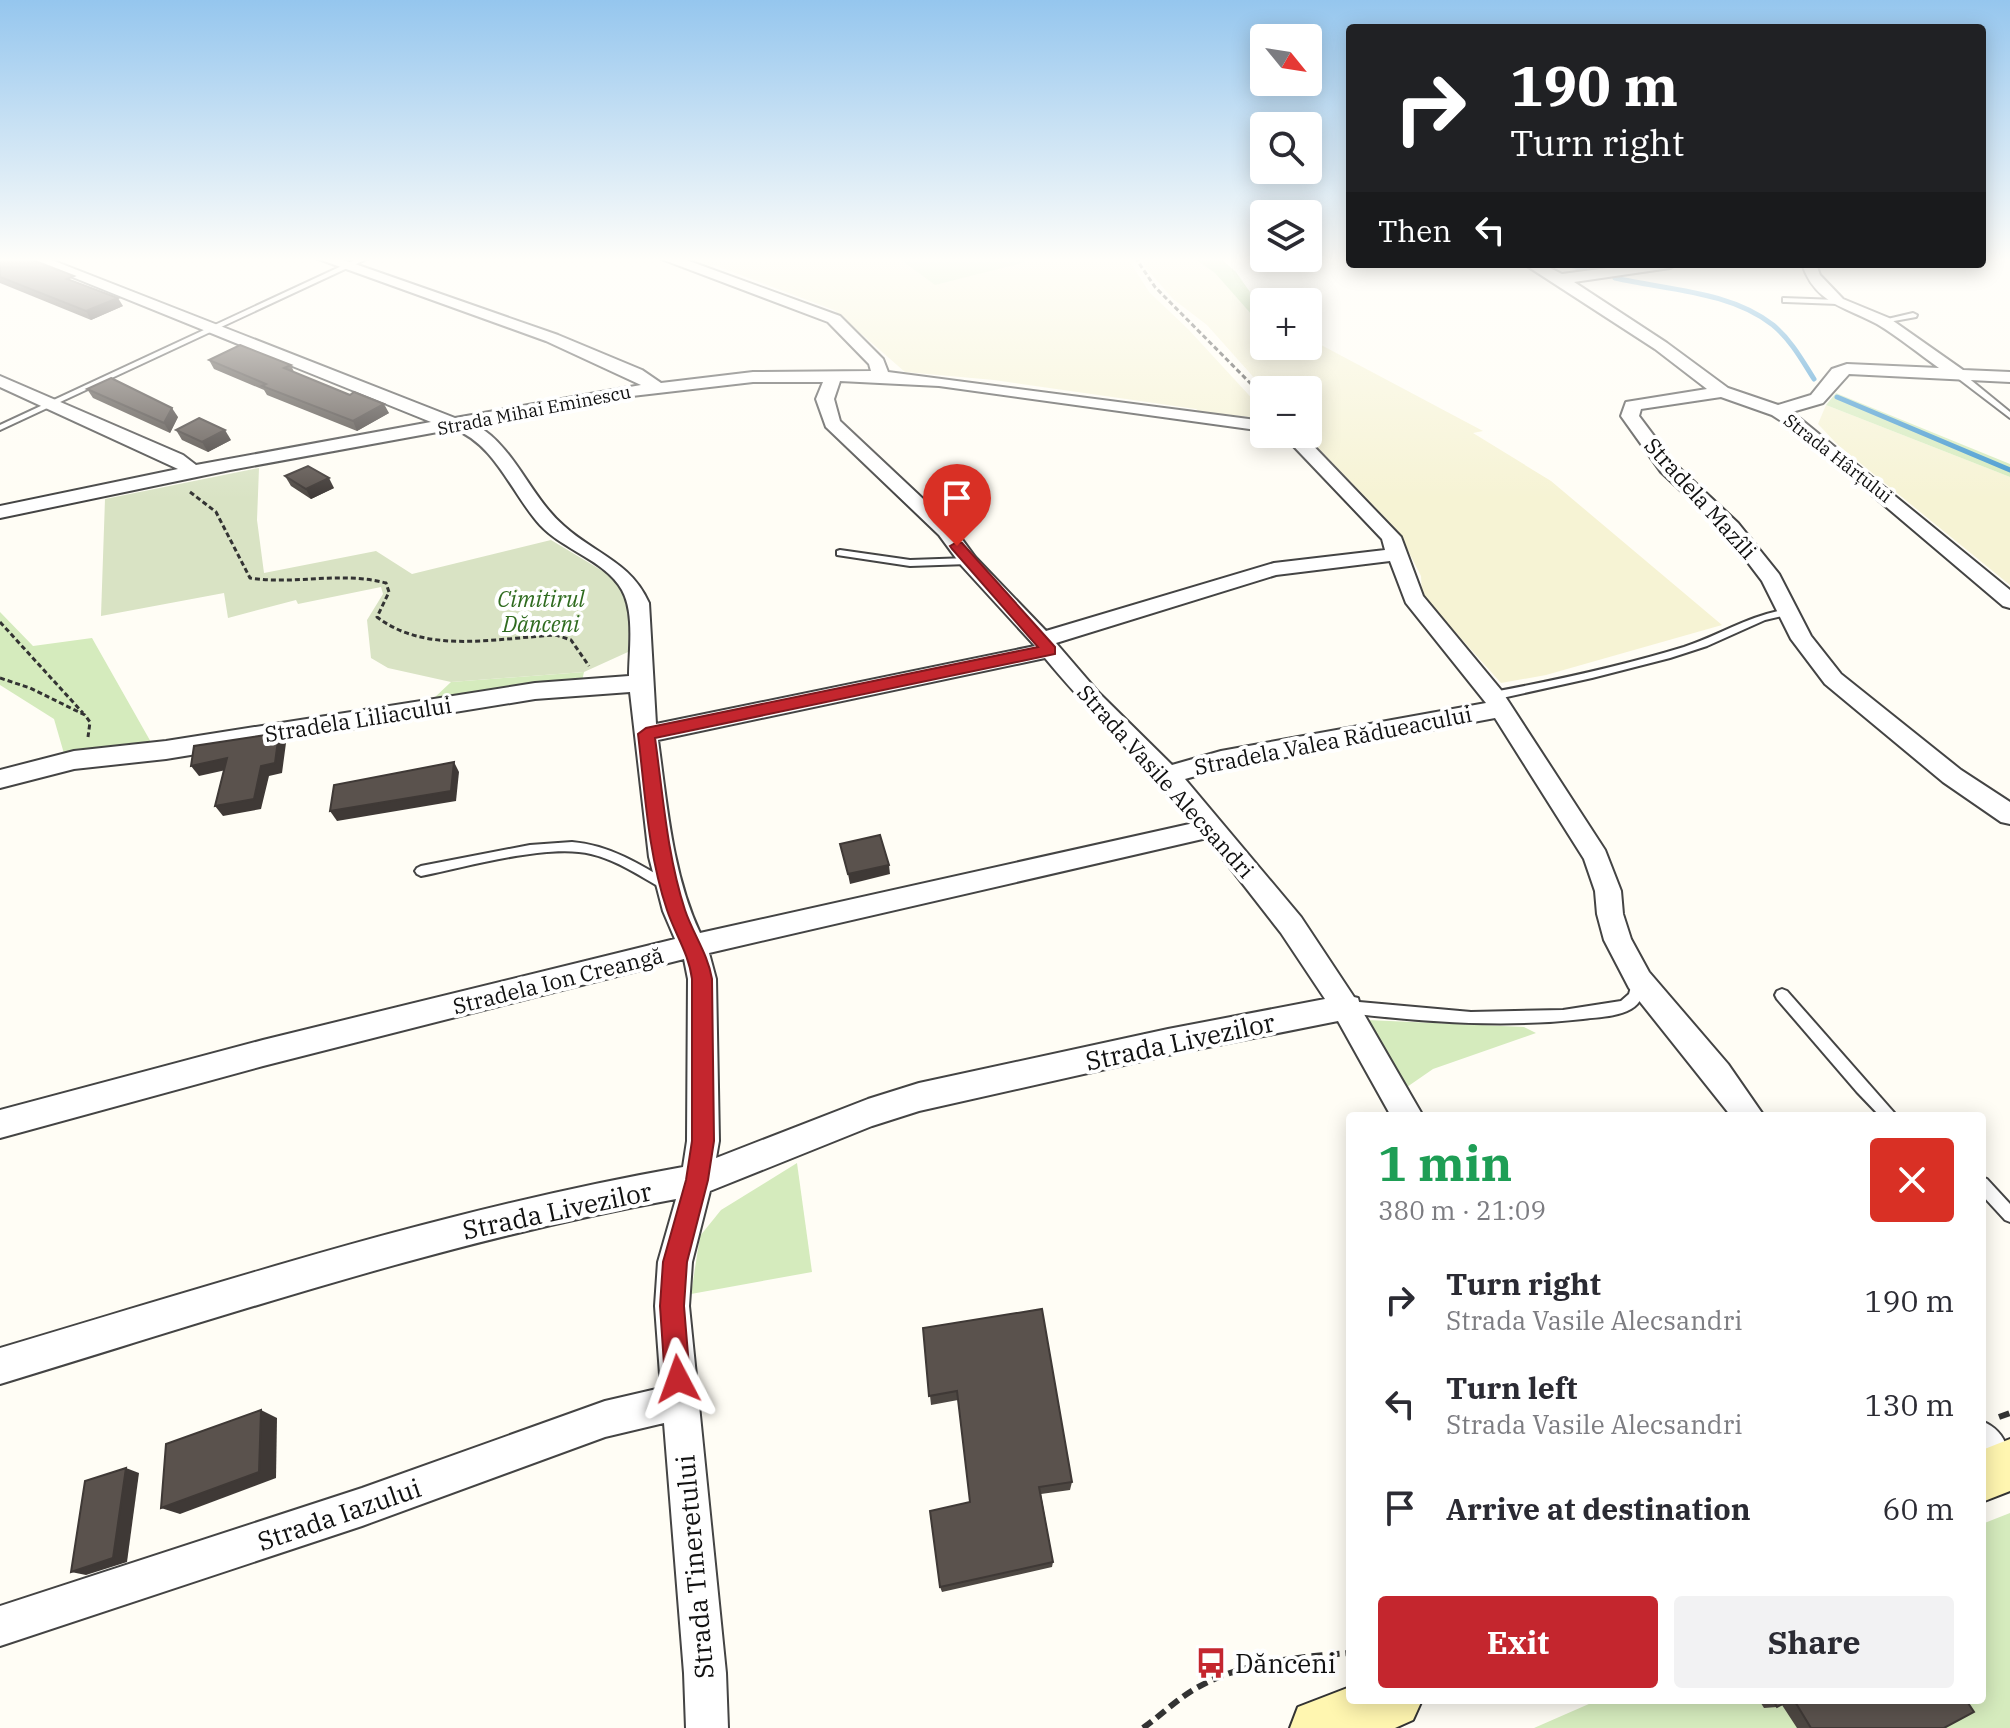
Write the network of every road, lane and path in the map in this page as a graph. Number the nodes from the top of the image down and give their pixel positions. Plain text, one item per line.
1 (193, 338) edge
2 (229, 338) edge
3 (551, 338) edge
4 (853, 338) edge
5 (1205, 338) edge
6 (1648, 338) edge
7 (1907, 338) edge
8 (1958, 374) junction
9 (881, 376) junction
10 (833, 377) junction
11 (2010, 377) edge
12 (0, 381) edge
13 (1250, 383) edge
14 (658, 388) junction
15 (1722, 392) junction
16 (52, 403) junction
17 (1778, 411) junction
18 (2010, 416) edge
19 (459, 424) junction
20 (1250, 424) edge
21 (0, 428) edge
22 (1309, 448) edge
23 (184, 474) junction
24 (0, 512) edge
25 (840, 553) dead end
26 (1399, 554) junction
27 (968, 561) junction
28 (2010, 601) edge
29 (1788, 612) junction
30 (0, 622) edge
31 (1046, 645) junction
32 (0, 678) edge
33 (642, 683) junction
34 (595, 685) junction
35 (1496, 703) junction
36 (85, 715) junction
37 (646, 734) junction
38 (74, 760) junction
39 (1167, 775) junction
40 (0, 779) edge
41 (2010, 815) edge
42 (1212, 826) junction
43 (421, 871) dead end
44 (670, 887) junction
45 (692, 946) junction
46 (1639, 980) junction
47 (1782, 995) dead end
48 (1348, 1007) junction
49 (1406, 1112) edge
50 (1746, 1112) edge
51 (1886, 1112) edge
52 (0, 1124) edge
53 (697, 1180) junction
54 (1986, 1188) edge
55 (2010, 1215) edge
56 (0, 1366) edge
57 (678, 1402) junction
58 (0, 1626) edge
59 (1346, 1653) edge
60 (1382, 1704) edge
61 (707, 1728) edge
62 (1143, 1728) edge
63 (1319, 1728) edge

1 - 16 lane
2 - 19 street, Strada Tineretului
3 - 14 street
4 - 9 street
5 - 13 path
6 - 15 street, Strada Hârțului
7 - 8 street
8 - 11 street
8 - 17 street
8 - 18 lane
9 - 10 street, Strada Mihai Eminescu
9 - 20 street, Strada Mihai Eminescu
10 - 14 street, Strada Mihai Eminescu
10 - 27 street, Strada Vasile Alecsandri
12 - 16 street
14 - 19 street, Strada Mihai Eminescu
15 - 17 street, Strada Hârțului
15 - 29 street, Stradela Mazîli
16 - 21 lane
16 - 23 street
17 - 28 street, Strada Hârțului
19 - 23 street, Strada Mihai Eminescu
19 - 33 street, Strada Tineretului
22 - 26 street, Stradela Valea Rădueacului
23 - 24 street, Strada Mihai Eminescu
23 - 34 path
25 - 27 lane
26 - 31 street
26 - 35 street, Stradela Valea Rădueacului
27 - 31 street, Strada Vasile Alecsandri
29 - 35 lane
29 - 41 street, Stradela Mazîli
30 - 36 path
31 - 37 street
31 - 39 street, Strada Vasile Alecsandri
32 - 36 path
33 - 34 street, Stradela Liliacului
33 - 37 street, Strada Tineretului
34 - 38 street, Stradela Liliacului
35 - 39 street, Stradela Valea Rădueacului
35 - 46 street, Stradela Valea Rădueacului
36 - 38 path
37 - 44 street, Strada Tineretului
38 - 40 street, Stradela Liliacului
39 - 42 street, Strada Vasile Alecsandri
42 - 45 street, Stradela Ion Creangă
42 - 48 street, Strada Vasile Alecsandri
43 - 44 lane
44 - 45 street, Strada Tineretului
45 - 52 street, Stradela Ion Creangă
45 - 53 street, Strada Tineretului
46 - 48 lane
46 - 50 street, Stradela Valea Rădueacului
47 - 51 lane
48 - 49 street, Strada Vasile Alecsandri
48 - 53 street, Strada Livezilor
53 - 56 street, Strada Livezilor
53 - 57 street, Strada Tineretului
54 - 55 lane
57 - 58 street, Strada Iazului
57 - 61 street, Strada Tineretului
59 - 62 path
60 - 63 main road

